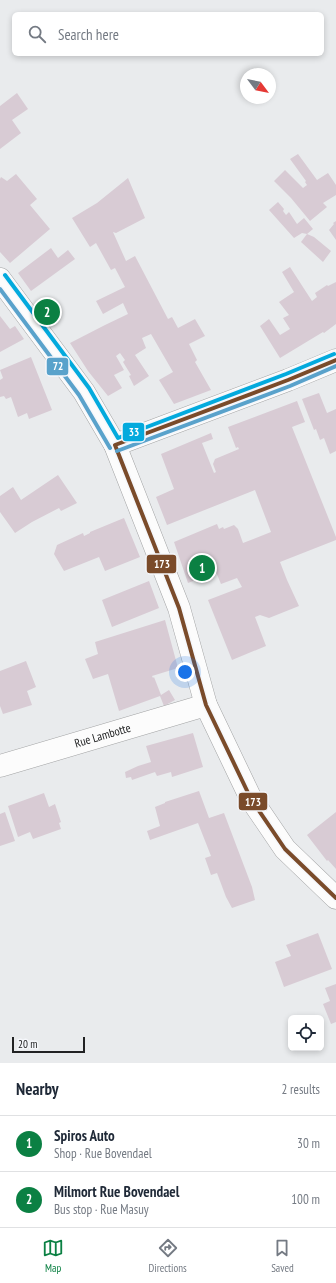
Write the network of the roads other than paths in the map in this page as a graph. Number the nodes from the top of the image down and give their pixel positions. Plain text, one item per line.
1 (0, 279) edge
2 (336, 360) edge
3 (115, 445) junction
4 (206, 706) junction
5 (0, 766) edge
6 (336, 898) edge

1 - 3 street
2 - 3 street
3 - 4 street
4 - 5 street, Rue Lambotte
4 - 6 street

